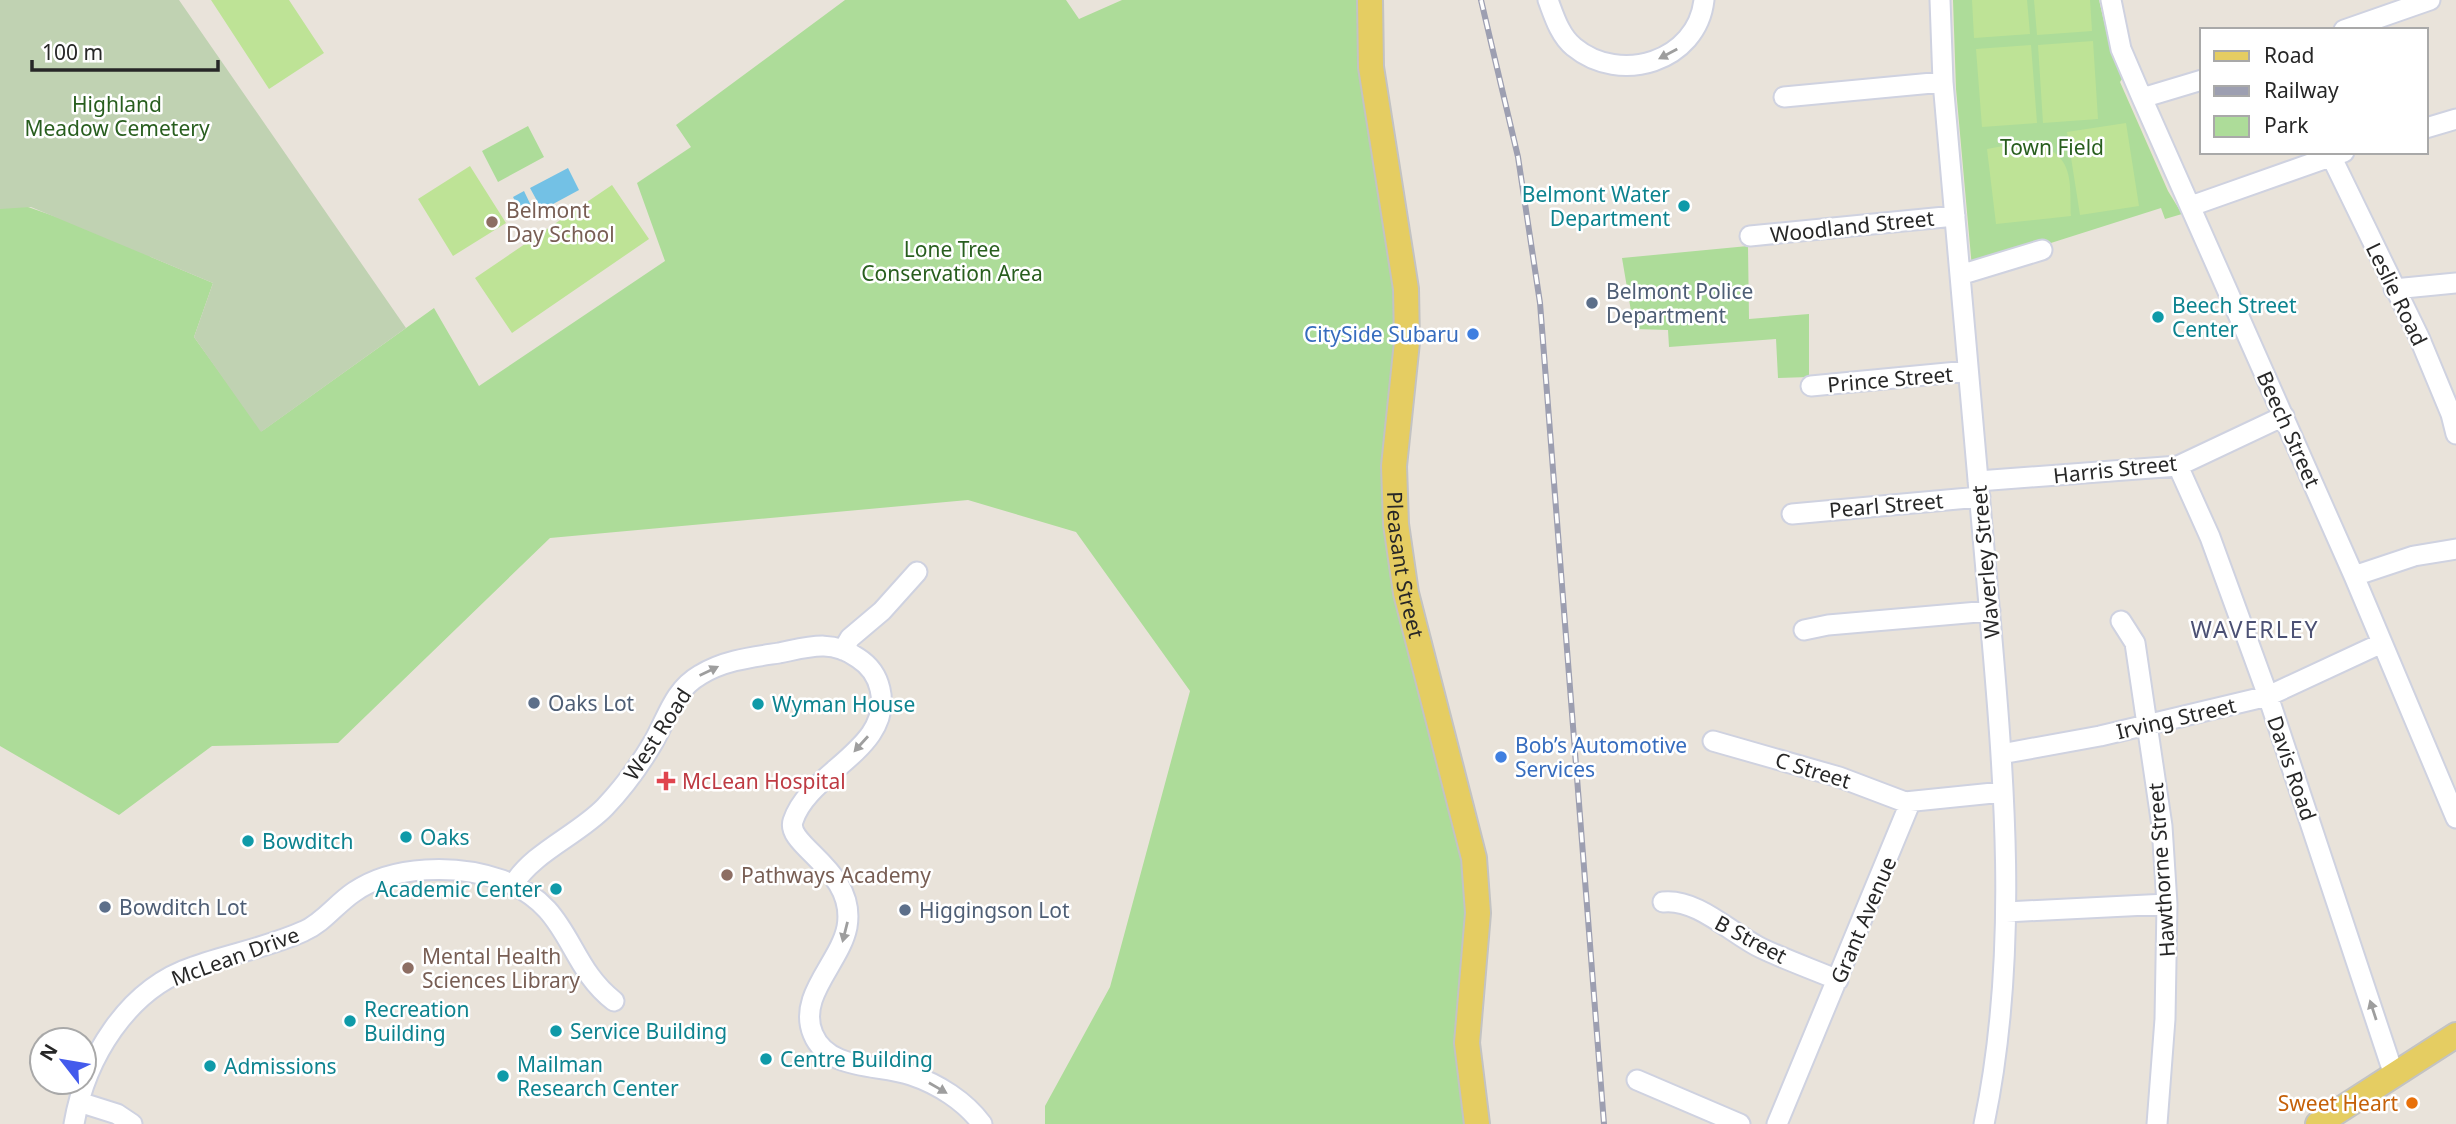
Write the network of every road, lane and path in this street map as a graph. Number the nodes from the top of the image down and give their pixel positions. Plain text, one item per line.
1 (1370, 0) edge
2 (1548, 0) edge
3 (1704, 0) edge
4 (1940, 0) edge
5 (2111, 0) edge
6 (2430, 0) edge
7 (2350, 28) edge
8 (2200, 81) edge
9 (1943, 82) junction
10 (1784, 97) dead end
11 (2142, 98) junction
12 (2456, 119) edge
13 (2428, 127) edge
14 (2337, 154) edge
15 (2191, 206) junction
16 (1955, 216) junction
17 (1750, 236) dead end
18 (2042, 250) dead end
19 (1960, 275) junction
20 (2456, 283) edge
21 (2394, 289) junction
22 (1968, 371) junction
23 (1811, 386) dead end
24 (2454, 414) edge
25 (2284, 416) junction
26 (2456, 434) edge
27 (2178, 466) junction
28 (1979, 489) junction
29 (1792, 514) dead end
30 (2456, 548) edge
31 (917, 572) dead end
32 (2354, 576) junction
33 (1990, 611) junction
34 (2121, 621) dead end
35 (1804, 630) dead end
36 (2382, 643) junction
37 (843, 650) junction
38 (2268, 696) junction
39 (2149, 723) junction
40 (1713, 741) dead end
41 (2001, 754) junction
42 (2003, 792) junction
43 (1910, 803) junction
44 (2456, 818) edge
45 (513, 885) junction
46 (1663, 902) dead end
47 (2167, 904) junction
48 (2006, 912) junction
49 (1838, 980) junction
50 (614, 1001) dead end
51 (2456, 1035) edge
52 (2394, 1075) junction
53 (1637, 1080) dead end
54 (79, 1102) junction
55 (74, 1124) edge
56 (132, 1124) edge
57 (982, 1124) edge
58 (1478, 1124) edge
59 (1740, 1124) edge
60 (1777, 1124) edge
61 (1984, 1124) edge
62 (2157, 1124) edge
63 (2318, 1124) edge

1 - 58 main road, Pleasant Street
3 -> 2 street
4 - 9 street, Waverley Street
5 - 11 street, Beech Street
6 - 7 street
8 - 11 street
9 - 10 street
9 - 16 street, Waverley Street
11 - 15 street, Beech Street
12 - 13 street
14 - 15 street
14 - 21 street, Leslie Road
15 - 25 street, Beech Street
16 - 17 street, Woodland Street
16 - 19 street, Waverley Street
18 - 19 street
19 - 22 street, Waverley Street
20 - 21 street
21 - 24 street, Leslie Road
22 - 23 street, Prince Street
22 - 28 street, Waverley Street
24 - 26 street, Leslie Road
25 - 27 street, Harris Street
25 - 32 street, Beech Street
27 - 28 street, Harris Street
27 - 38 street, Davis Road
28 - 29 street, Pearl Street
28 - 33 street, Waverley Street
30 - 32 street
31 - 37 street
32 - 36 street, Beech Street
33 - 35 street
33 - 41 street, Waverley Street
34 - 39 street, Hawthorne Street
36 - 38 street, Irving Street
36 - 44 street, Beech Street
45 -> 37 street, West Road
37 -> 57 street, West Road
38 - 39 street, Irving Street
52 -> 38 street, Davis Road
39 - 41 street, Irving Street
39 - 47 street, Hawthorne Street
40 - 43 street, C Street
41 - 42 street, Waverley Street
42 - 43 street
42 - 48 street, Waverley Street
43 - 49 street, Grant Avenue
45 - 50 street, McLean Drive
45 - 54 street, McLean Drive
46 - 49 street, B Street
47 - 48 street
47 - 62 street, Hawthorne Street
48 - 61 street, Waverley Street
49 - 60 street, Grant Avenue
51 - 52 main road
52 - 63 main road
53 - 59 street
54 - 55 street, McLean Drive
54 - 56 street

